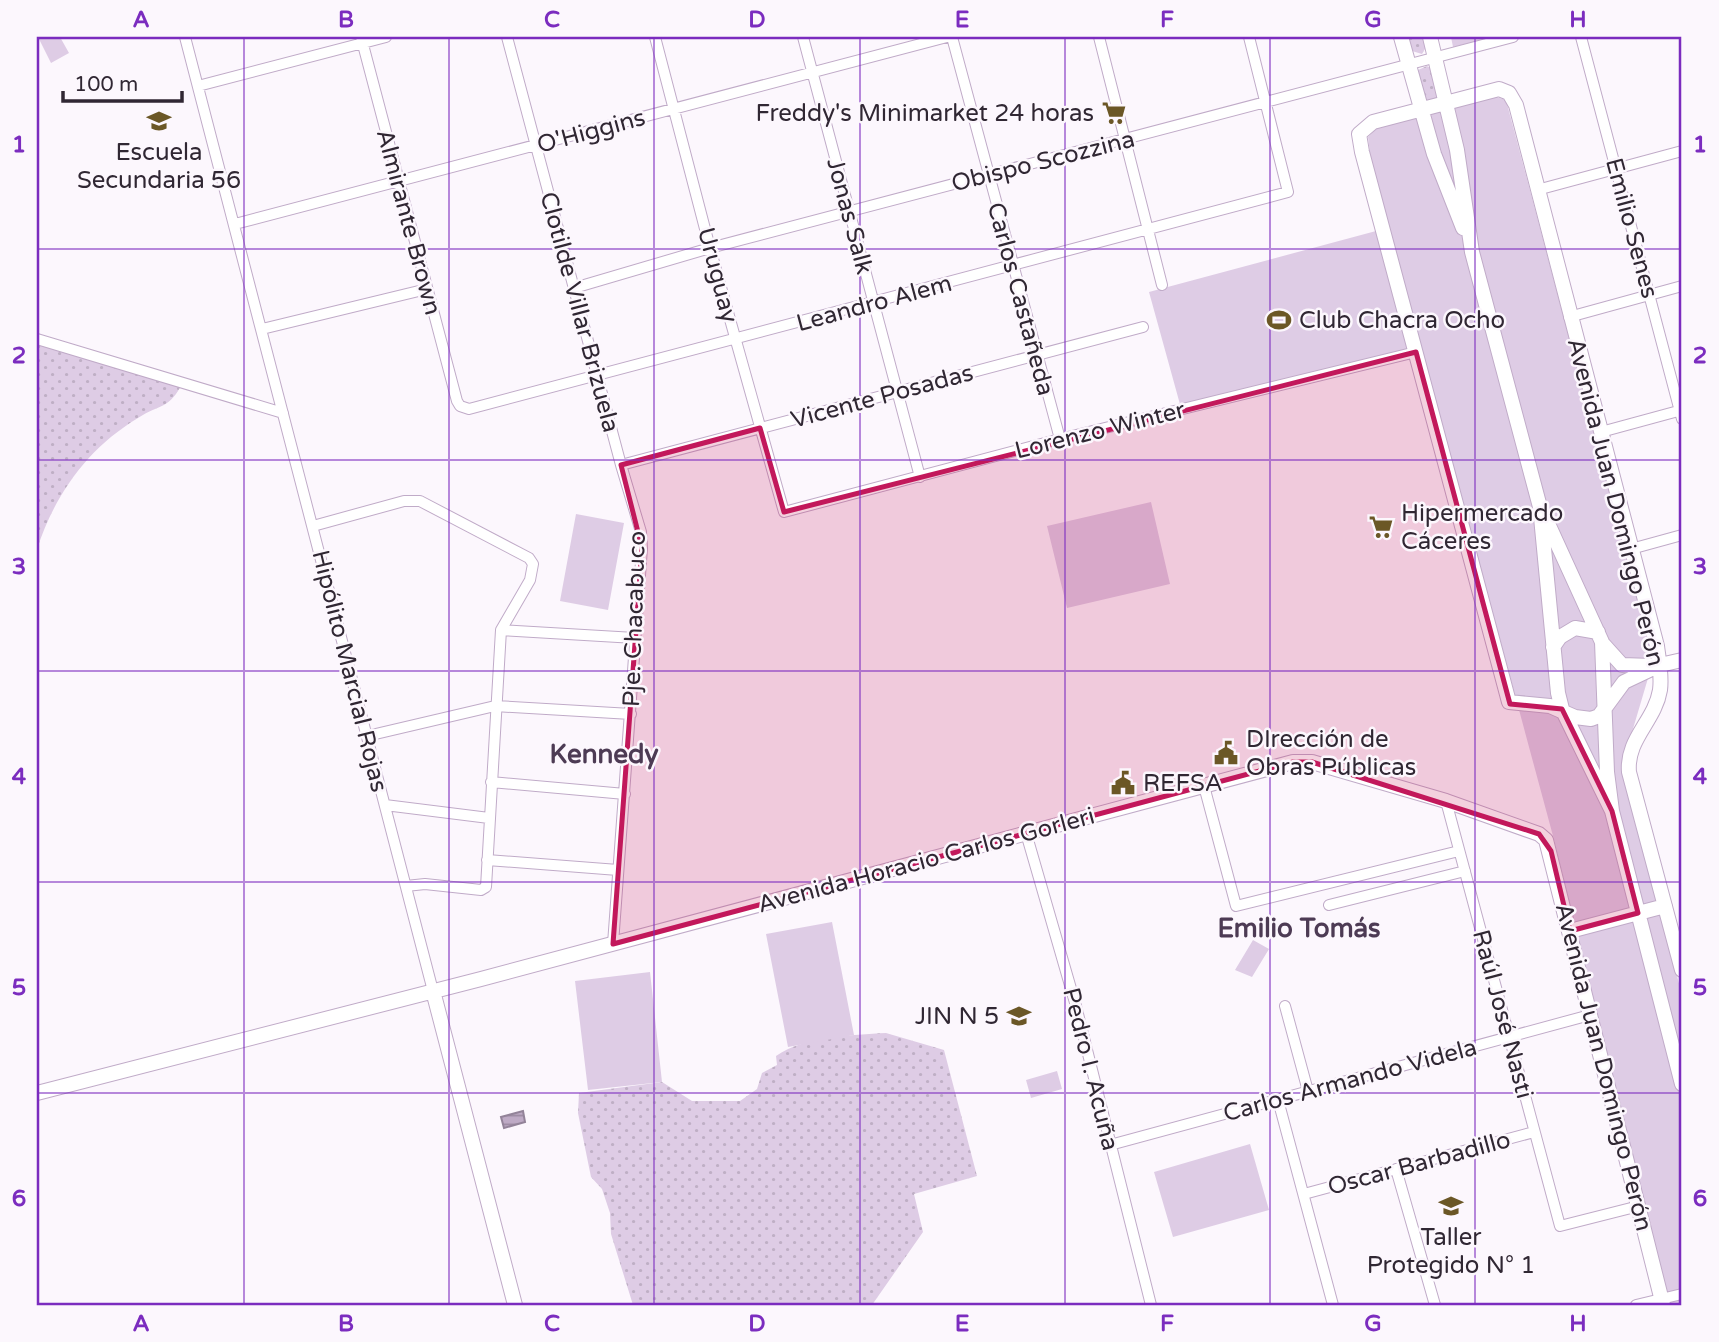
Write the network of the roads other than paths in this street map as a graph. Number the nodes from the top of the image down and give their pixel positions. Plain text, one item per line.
1 (186, 37) edge
2 (386, 37) edge
3 (507, 37) edge
4 (655, 37) edge
5 (803, 37) edge
6 (950, 37) edge
7 (1099, 37) edge
8 (1249, 37) edge
9 (1401, 37) edge
10 (1430, 37) edge
11 (1513, 37) edge
12 (1581, 37) edge
13 (361, 40) edge
14 (1436, 57) junction
15 (1409, 65) junction
16 (812, 73) junction
17 (198, 86) junction
18 (1447, 102) junction
19 (1266, 103) junction
20 (674, 109) junction
21 (1422, 109) junction
22 (1126, 140) junction
23 (536, 146) junction
24 (1682, 151) edge
25 (1616, 169) junction
26 (988, 175) junction
27 (400, 182) junction
28 (1537, 190) junction
29 (849, 212) junction
30 (235, 224) junction
31 (1148, 228) junction
32 (710, 248) junction
33 (1472, 252) junction
34 (1013, 267) junction
35 (1162, 285) dead end
36 (1682, 286) edge
37 (574, 288) junction
38 (427, 289) junction
39 (1649, 295) junction
40 (874, 303) junction
41 (1569, 317) junction
42 (1143, 327) dead end
43 (262, 329) junction
44 (37, 339) edge
45 (736, 340) junction
46 (1416, 352) junction
47 (1036, 355) junction
48 (597, 376) junction
49 (898, 392) junction
50 (460, 406) joint
51 (284, 412) junction
52 (1682, 413) edge
53 (760, 428) junction
54 (1601, 432) junction
55 (1060, 439) junction
56 (621, 465) junction
57 (920, 477) junction
58 (1540, 506) junction
59 (784, 512) joint
60 (313, 526) junction
61 (1682, 535) edge
62 (1631, 549) junction
63 (500, 630) junction
64 (1600, 637) junction
65 (635, 638) junction
66 (1553, 647) junction
67 (1682, 660) edge
68 (1660, 665) junction
69 (495, 706) junction
70 (1606, 707) junction
71 (1562, 709) junction
72 (631, 715) junction
73 (367, 736) junction
74 (491, 782) junction
75 (1204, 786) junction
76 (625, 794) junction
77 (1446, 802) junction
78 (385, 805) junction
79 (1612, 811) junction
80 (489, 818) junction
81 (1026, 833) junction
82 (1539, 834) joint
83 (1459, 851) junction
84 (487, 860) junction
85 (618, 870) junction
86 (1465, 871) junction
87 (405, 886) junction
88 (1329, 905) dead end
89 (1665, 906) junction
90 (1638, 913) junction
91 (1570, 932) junction
92 (612, 944) junction
93 (1682, 966) edge
94 (433, 991) junction
95 (1285, 1006) dead end
96 (1590, 1015) junction
97 (1509, 1037) junction
98 (1682, 1084) edge
99 (1308, 1091) junction
100 (37, 1093) edge
101 (1278, 1100) junction
102 (1534, 1132) junction
103 (1110, 1145) junction
104 (1396, 1169) junction
105 (1304, 1194) junction
106 (1639, 1206) junction
107 (1682, 1294) edge
108 (1662, 1302) edge
109 (515, 1305) edge
110 (1151, 1305) edge
111 (1333, 1305) edge
112 (1435, 1305) edge
113 (1636, 1305) edge

1 - 17 street, Hipólito Marcial Rojas
2 - 13 street
3 - 23 street, Clotilde Villar Brizuela
4 - 20 street, Uruguay
5 - 16 street, Jonas Salk
6 - 16 street, O'Higgins
6 - 26 street, Carlos Castañeda
7 - 22 street
8 - 19 street
9 - 15 main road, Avenida Juan Domingo Perón
10 - 14 main road, Avenida Juan Domingo Perón
11 - 14 street, Obispo Scozzina
12 - 25 street, Emilio Senes
13 - 17 street
13 - 27 street, Almirante Brown
14 - 15 street, Obispo Scozzina
14 - 18 main road, Avenida Juan Domingo Perón
15 - 19 street, Obispo Scozzina
15 - 21 main road, Avenida Juan Domingo Perón
16 - 20 street, O'Higgins
16 - 29 street, Jonas Salk
17 - 30 street, Hipólito Marcial Rojas
18 - 21 main road
18 - 28 main road, Avenida Juan Domingo Perón
18 - 33 main road, Avenida Juan Domingo Perón
19 - 22 street, Obispo Scozzina
19 - 31 street, Leandro Alem
20 - 23 street, O'Higgins
20 - 32 street, Uruguay
21 - 33 main road, Avenida Juan Domingo Perón
21 - 46 main road
22 - 26 street, Obispo Scozzina
22 - 31 street
23 - 27 street, O'Higgins
23 - 37 street, Clotilde Villar Brizuela
24 - 25 street
25 - 28 street
25 - 39 street, Emilio Senes
26 - 29 street, Obispo Scozzina
26 - 34 street, Carlos Castañeda
27 - 30 street, O'Higgins
27 - 38 street, Almirante Brown
28 - 41 main road, Avenida Juan Domingo Perón
29 - 32 street, Obispo Scozzina
29 - 40 street, Jonas Salk
30 - 43 street, Hipólito Marcial Rojas
31 - 34 street, Leandro Alem
31 - 35 street
32 - 37 street, Obispo Scozzina
32 - 45 street, Uruguay
33 - 58 main road, Avenida Juan Domingo Perón
34 - 40 street, Leandro Alem
34 - 47 street, Carlos Castañeda
36 - 39 street
37 - 48 street, Clotilde Villar Brizuela
38 - 43 street
38 - 50 street, Almirante Brown
39 - 41 street
39 - 52 street, Emilio Senes
40 - 45 street, Leandro Alem
40 - 49 street, Jonas Salk
41 - 54 main road, Avenida Juan Domingo Perón
42 - 47 street, Vicente Posadas
43 - 51 street, Hipólito Marcial Rojas
44 - 51 street
45 - 48 street, Leandro Alem
45 - 53 street, Uruguay
46 - 55 street, Lorenzo Winter
46 - 71 main road
47 - 49 street, Vicente Posadas
47 - 55 street, Carlos Castañeda
48 - 50 street, Leandro Alem
48 - 56 street, Clotilde Villar Brizuela
49 - 53 street, Vicente Posadas
49 - 57 street, Jonas Salk
51 - 60 street, Hipólito Marcial Rojas
52 - 54 street
53 - 56 street, Vicente Posadas
53 - 59 street, Uruguay
54 - 62 main road, Avenida Juan Domingo Perón
55 - 57 street, Lorenzo Winter
56 - 65 street, Pje. Chacabuco
57 - 59 street, Lorenzo Winter
58 - 64 main road, Avenida Juan Domingo Perón
58 - 66 main road, Avenida Juan Domingo Perón
60 - 63 street
60 - 73 street, Hipólito Marcial Rojas
61 - 62 street
62 - 68 main road, Avenida Juan Domingo Perón
63 - 65 street
63 - 69 street
64 - 66 main road
64 - 68 main road
64 - 70 main road, Avenida Juan Domingo Perón
65 - 72 street, Pje. Chacabuco
66 - 71 main road, Avenida Juan Domingo Perón
67 - 68 main road
68 - 70 main road
68 - 89 main road, Avenida Juan Domingo Perón
69 - 72 street
69 - 73 street
69 - 74 street
70 - 71 main road
70 - 79 main road, Avenida Juan Domingo Perón
71 - 79 main road, Avenida Juan Domingo Perón
72 - 76 street, Pje. Chacabuco
73 - 78 street, Hipólito Marcial Rojas
74 - 76 street
74 - 80 street
75 - 77 main road, Avenida Horacio Carlos Gorleri
75 - 81 main road, Avenida Horacio Carlos Gorleri
75 - 83 street
76 - 85 street, Pje. Chacabuco
77 - 82 main road, Avenida Horacio Carlos Gorleri
77 - 83 street, Raúl José Nasti
78 - 80 street
78 - 87 street, Hipólito Marcial Rojas
79 - 90 main road, Avenida Juan Domingo Perón
80 - 84 street
81 - 92 main road, Avenida Horacio Carlos Gorleri
81 - 103 street, Pedro I. Acuña
82 - 91 main road, Avenida Juan Domingo Perón
83 - 86 street, Raúl José Nasti
84 - 85 street
84 - 87 street
85 - 92 street, Pje. Chacabuco
86 - 88 street
86 - 97 street, Raúl José Nasti
87 - 94 street, Hipólito Marcial Rojas
89 - 90 main road
89 - 93 main road, Avenida Juan Domingo Perón
90 - 91 main road
90 - 98 main road, Avenida Juan Domingo Perón
91 - 96 main road, Avenida Juan Domingo Perón
92 - 94 main road, Avenida Horacio Carlos Gorleri
94 - 100 main road, Avenida Horacio Carlos Gorleri
94 - 109 main road, Hipólito Marcial Rojas
95 - 99 street
96 - 97 street, Carlos Armando Videla
96 - 106 main road, Avenida Juan Domingo Perón
97 - 99 street, Carlos Armando Videla
97 - 102 street, Raúl José Nasti
99 - 101 street, Carlos Armando Videla
101 - 103 street, Carlos Armando Videla
101 - 105 street
102 - 104 street, Oscar Barbadillo
102 - 106 street, Raúl José Nasti
103 - 110 street, Pedro I. Acuña
104 - 105 street, Oscar Barbadillo
104 - 112 street
105 - 111 street
106 - 108 main road, Avenida Juan Domingo Perón
107 - 108 street
108 - 113 street

